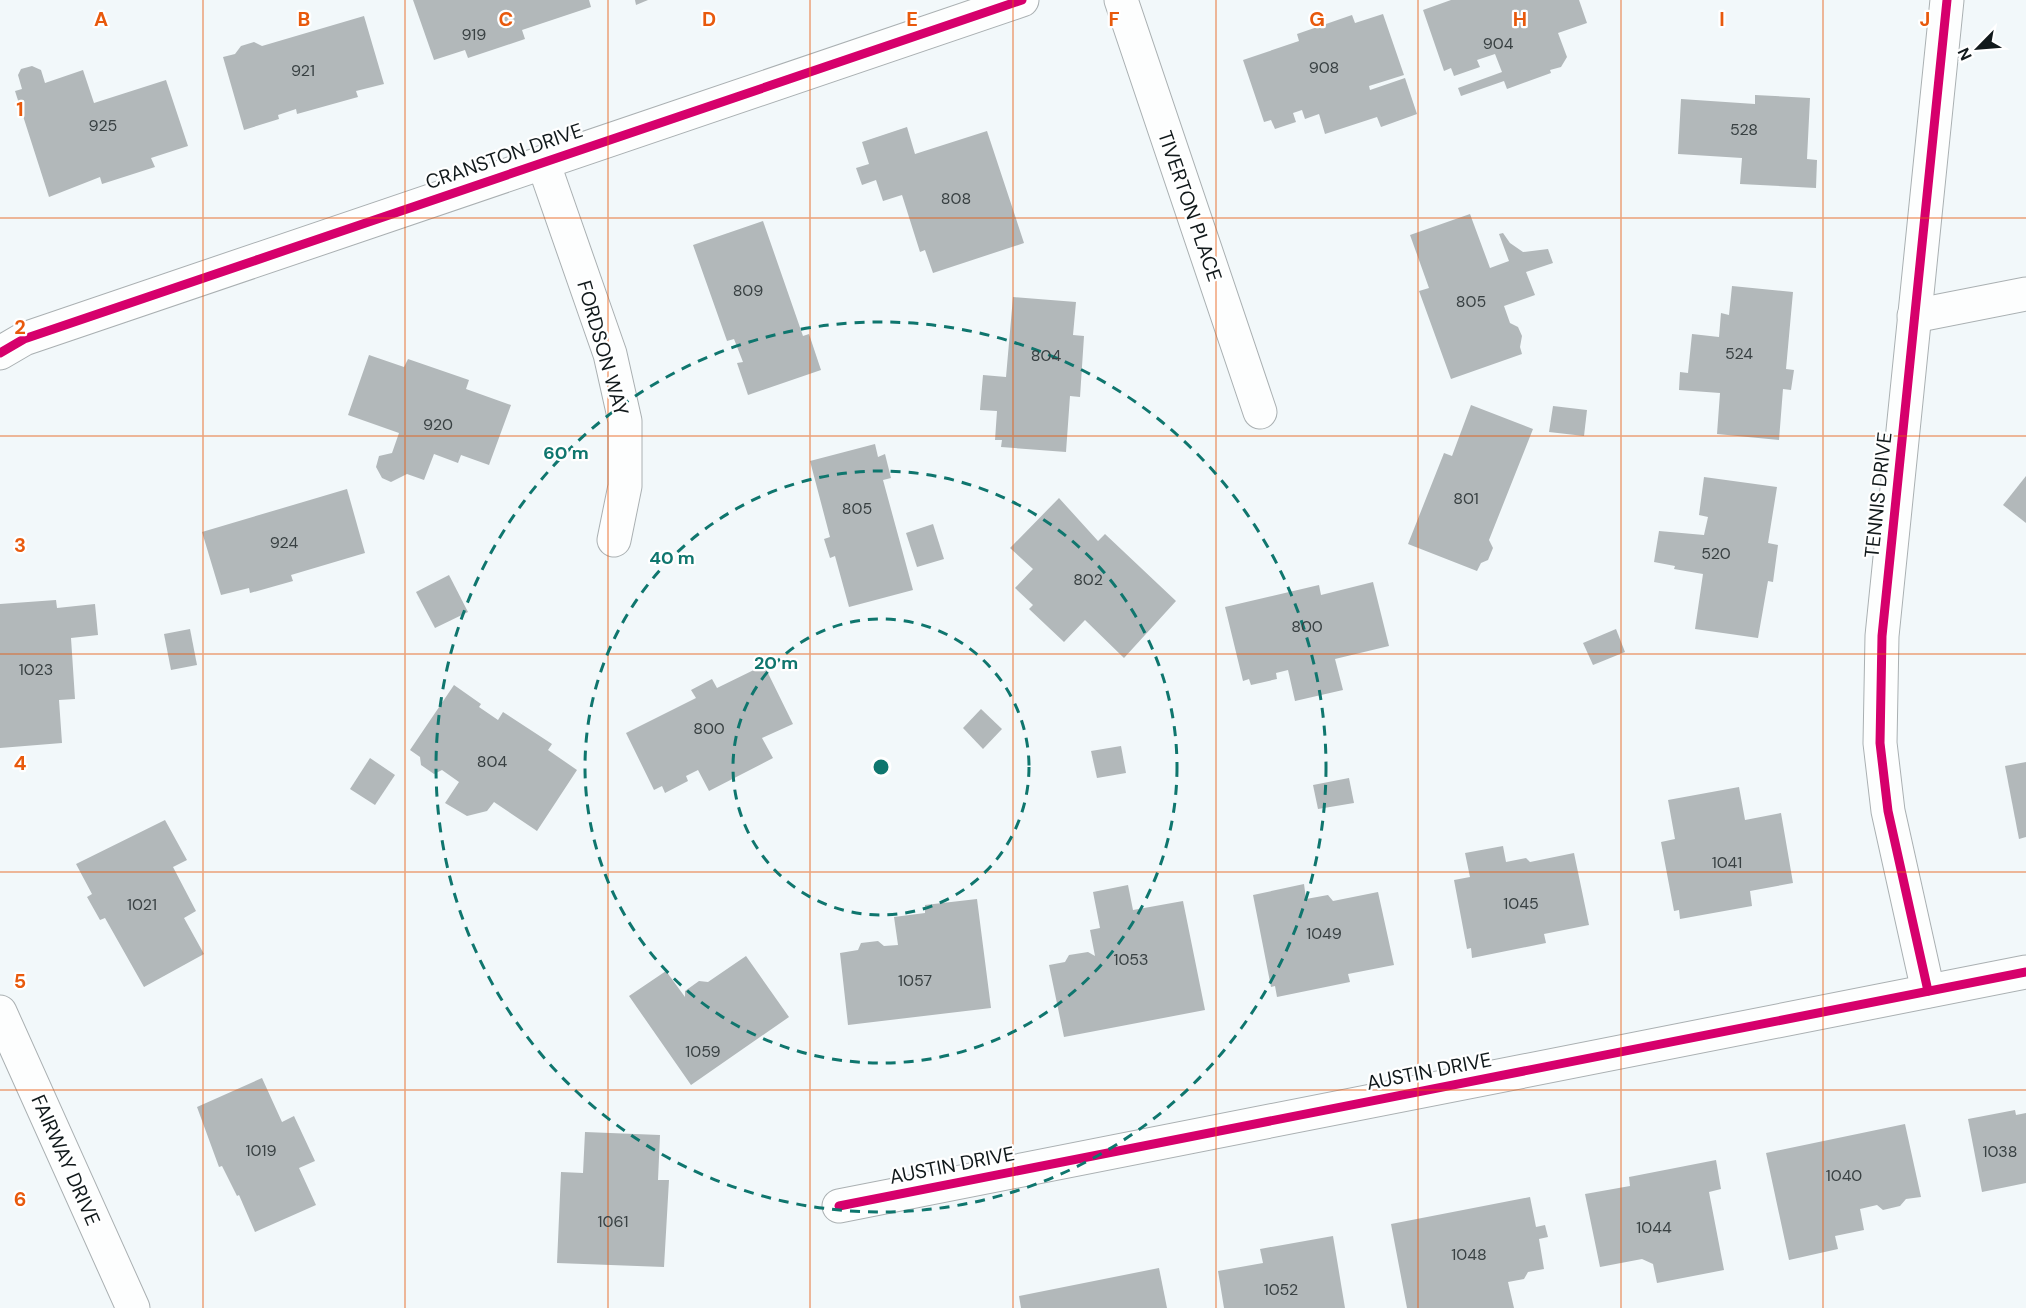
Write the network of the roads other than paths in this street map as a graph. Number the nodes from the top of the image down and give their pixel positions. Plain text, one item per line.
1 (1022, 0) edge
2 (1121, 0) edge
3 (1947, 0) edge
4 (543, 162) junction
5 (2026, 294) edge
6 (1914, 316) junction
7 (0, 353) edge
8 (1260, 412) dead end
9 (614, 540) dead end
10 (2026, 972) edge
11 (1928, 991) junction
12 (0, 1012) edge
13 (839, 1206) dead end
14 (133, 1308) edge

1 - 4 street, CRANSTON DRIVE
2 - 8 street, TIVERTON PLACE
3 - 6 street, TENNIS DRIVE
4 - 7 street, CRANSTON DRIVE
4 - 9 street, FORDSON WAY
5 - 6 street
6 - 11 street, TENNIS DRIVE
10 - 11 street, AUSTIN DRIVE
11 - 13 street, AUSTIN DRIVE
12 - 14 street, FAIRWAY DRIVE

